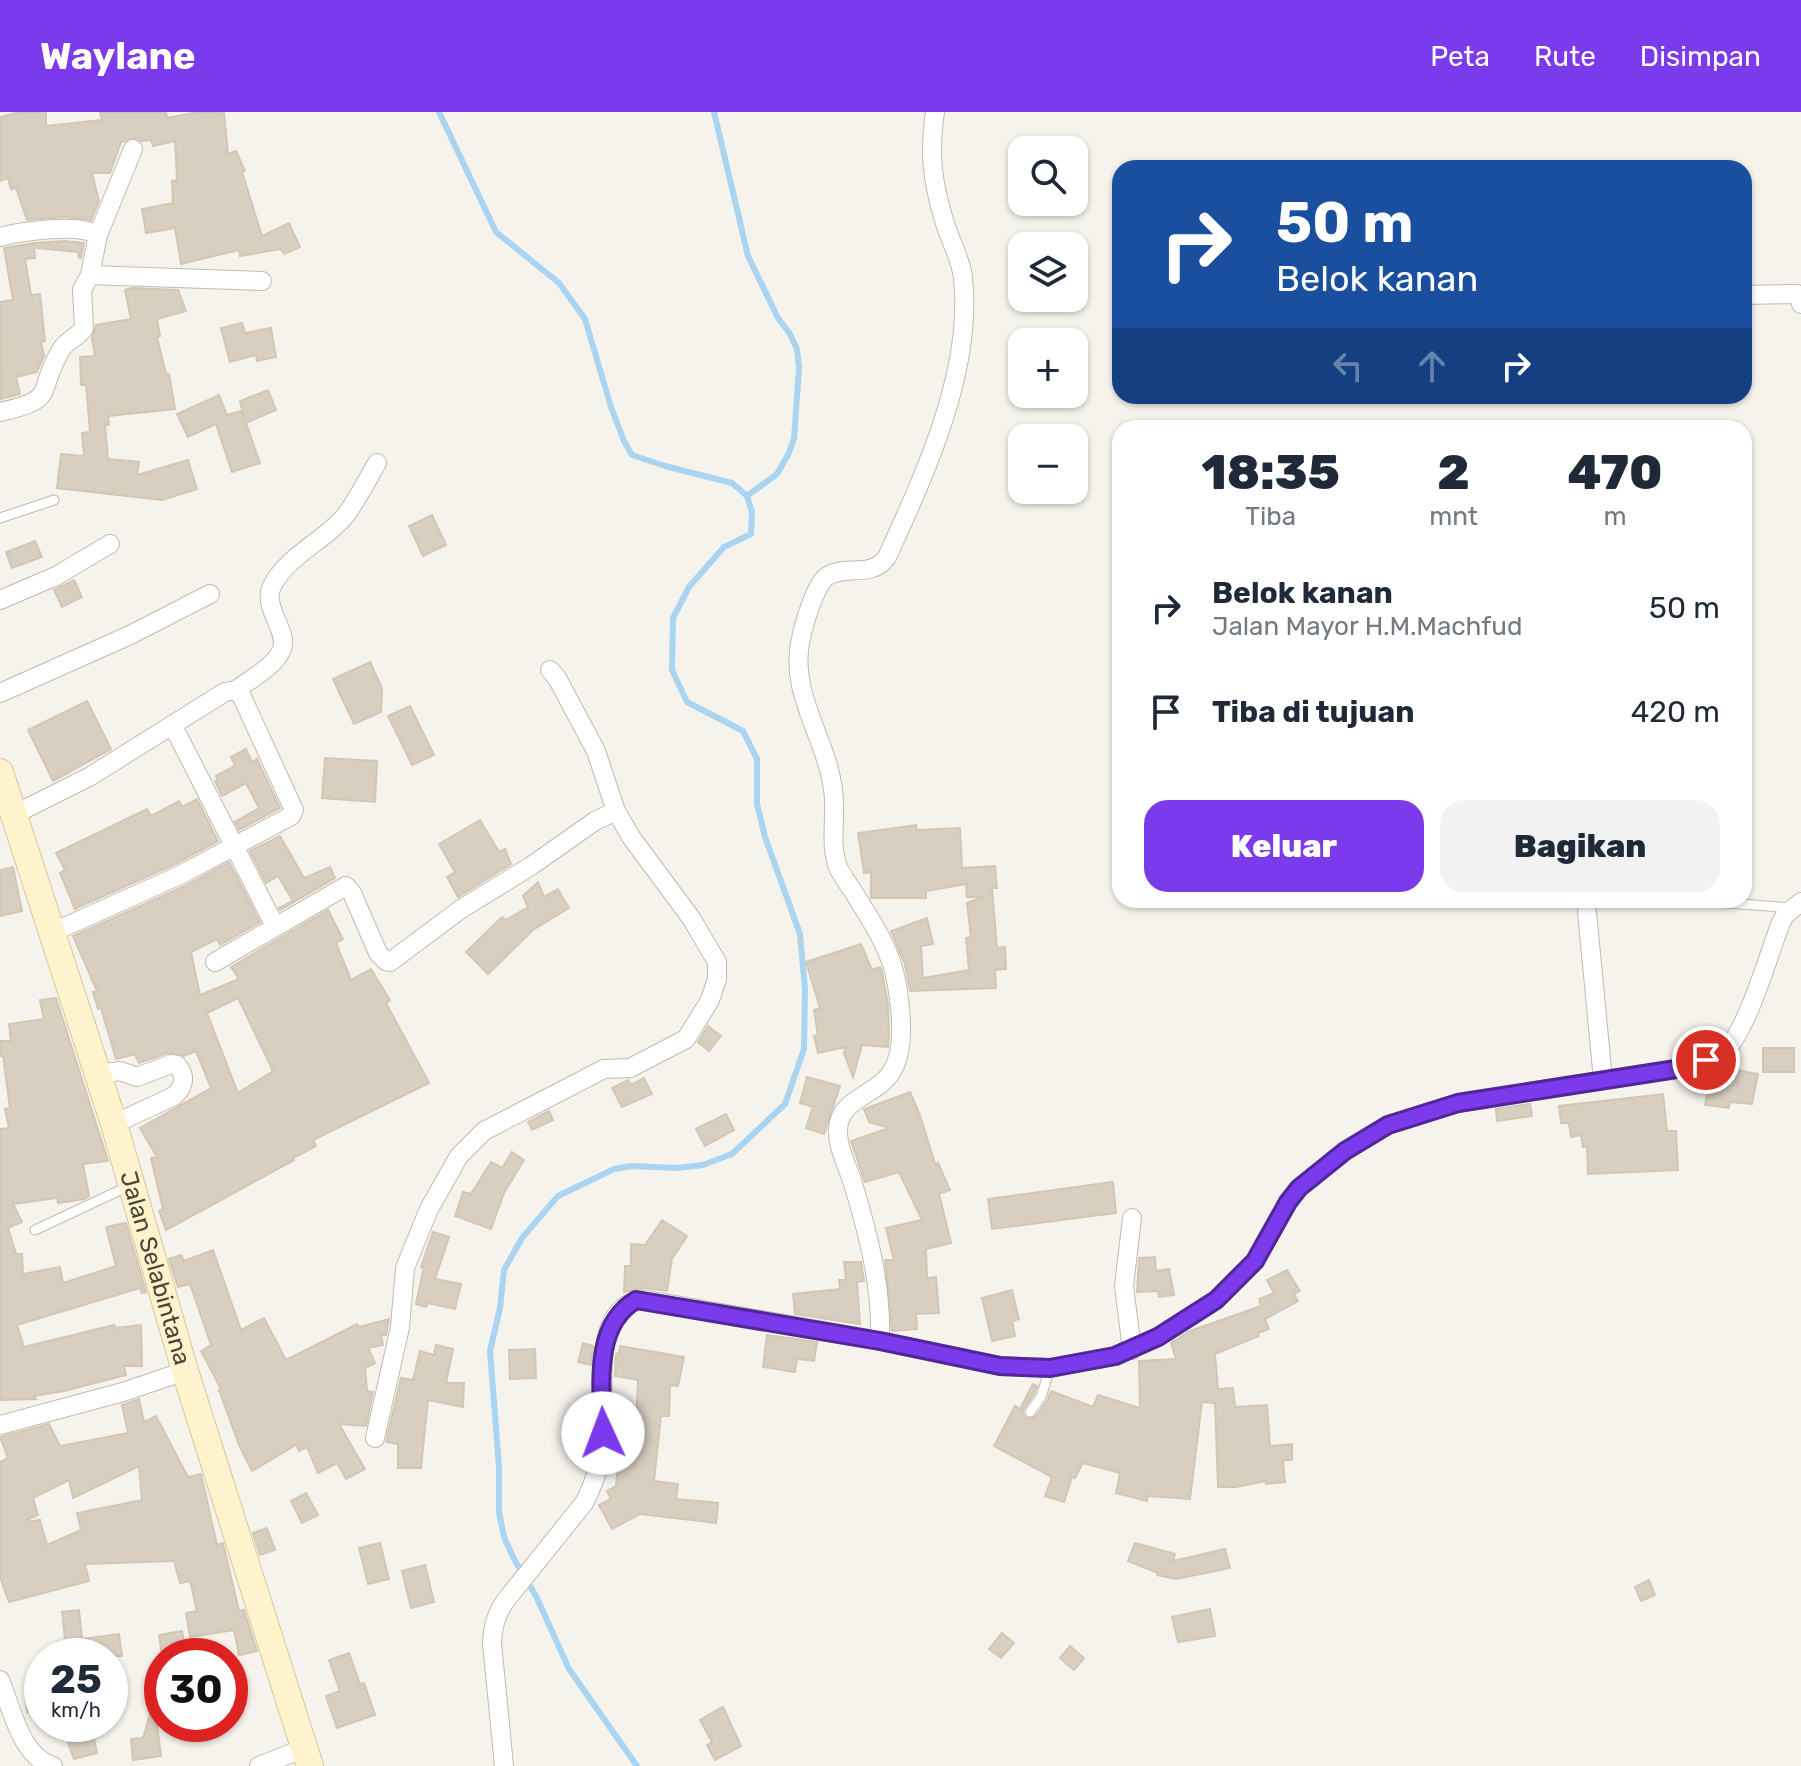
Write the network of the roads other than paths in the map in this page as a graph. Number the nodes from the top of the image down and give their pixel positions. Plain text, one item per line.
1 (935, 112) edge
2 (133, 149) dead end
3 (98, 235) junction
4 (0, 237) edge
5 (90, 275) junction
6 (262, 281) dead end
7 (1752, 295) edge
8 (1801, 304) edge
9 (0, 412) edge
10 (377, 463) dead end
11 (54, 500) dead end
12 (0, 518) edge
13 (110, 544) dead end
14 (210, 594) dead end
15 (0, 600) edge
16 (550, 670) dead end
17 (236, 690) junction
18 (0, 693) edge
19 (173, 726) junction
20 (0, 772) edge
21 (7, 805) edge
22 (616, 811) junction
23 (235, 847) junction
24 (1752, 903) edge
25 (1796, 905) edge
26 (1587, 912) dead end
27 (275, 926) junction
28 (51, 933) junction
29 (215, 962) dead end
30 (97, 1074) junction
31 (1603, 1080) junction
32 (114, 1124) junction
33 (131, 1185) junction
34 (1132, 1218) dead end
35 (35, 1230) dead end
36 (880, 1341) junction
37 (1132, 1350) junction
38 (1050, 1368) junction
39 (185, 1371) junction
40 (1030, 1412) dead end
41 (0, 1425) edge
42 (375, 1438) dead end
43 (0, 1680) edge
44 (308, 1757) edge
45 (53, 1766) edge
46 (259, 1766) edge
47 (504, 1766) edge

1 - 36 street
2 - 3 street
3 - 4 street
3 - 5 street
5 - 6 street
5 - 9 street
7 - 8 street
10 - 17 street
11 - 12 lane
13 - 15 street
14 - 18 street
16 - 22 street
17 - 19 street
17 - 23 street
19 - 21 street
19 - 23 street
20 - 21 street, Jalan Selabintana
21 - 28 street, Jalan Selabintana
22 - 27 street
22 - 42 street
23 - 27 street
23 - 28 street
24 - 25 lane
25 - 31 street
26 - 31 street
27 - 29 street
28 - 30 street, Jalan Selabintana
30 - 32 street, Jalan Selabintana
30 - 32 street
31 - 37 street
32 - 33 street, Jalan Selabintana
33 - 35 lane
33 - 39 street, Jalan Selabintana
34 - 37 street
36 - 38 street
36 - 47 street
37 - 38 street
38 - 40 lane
39 - 41 street
39 - 44 street, Jalan Selabintana
43 - 45 street
44 - 46 street

